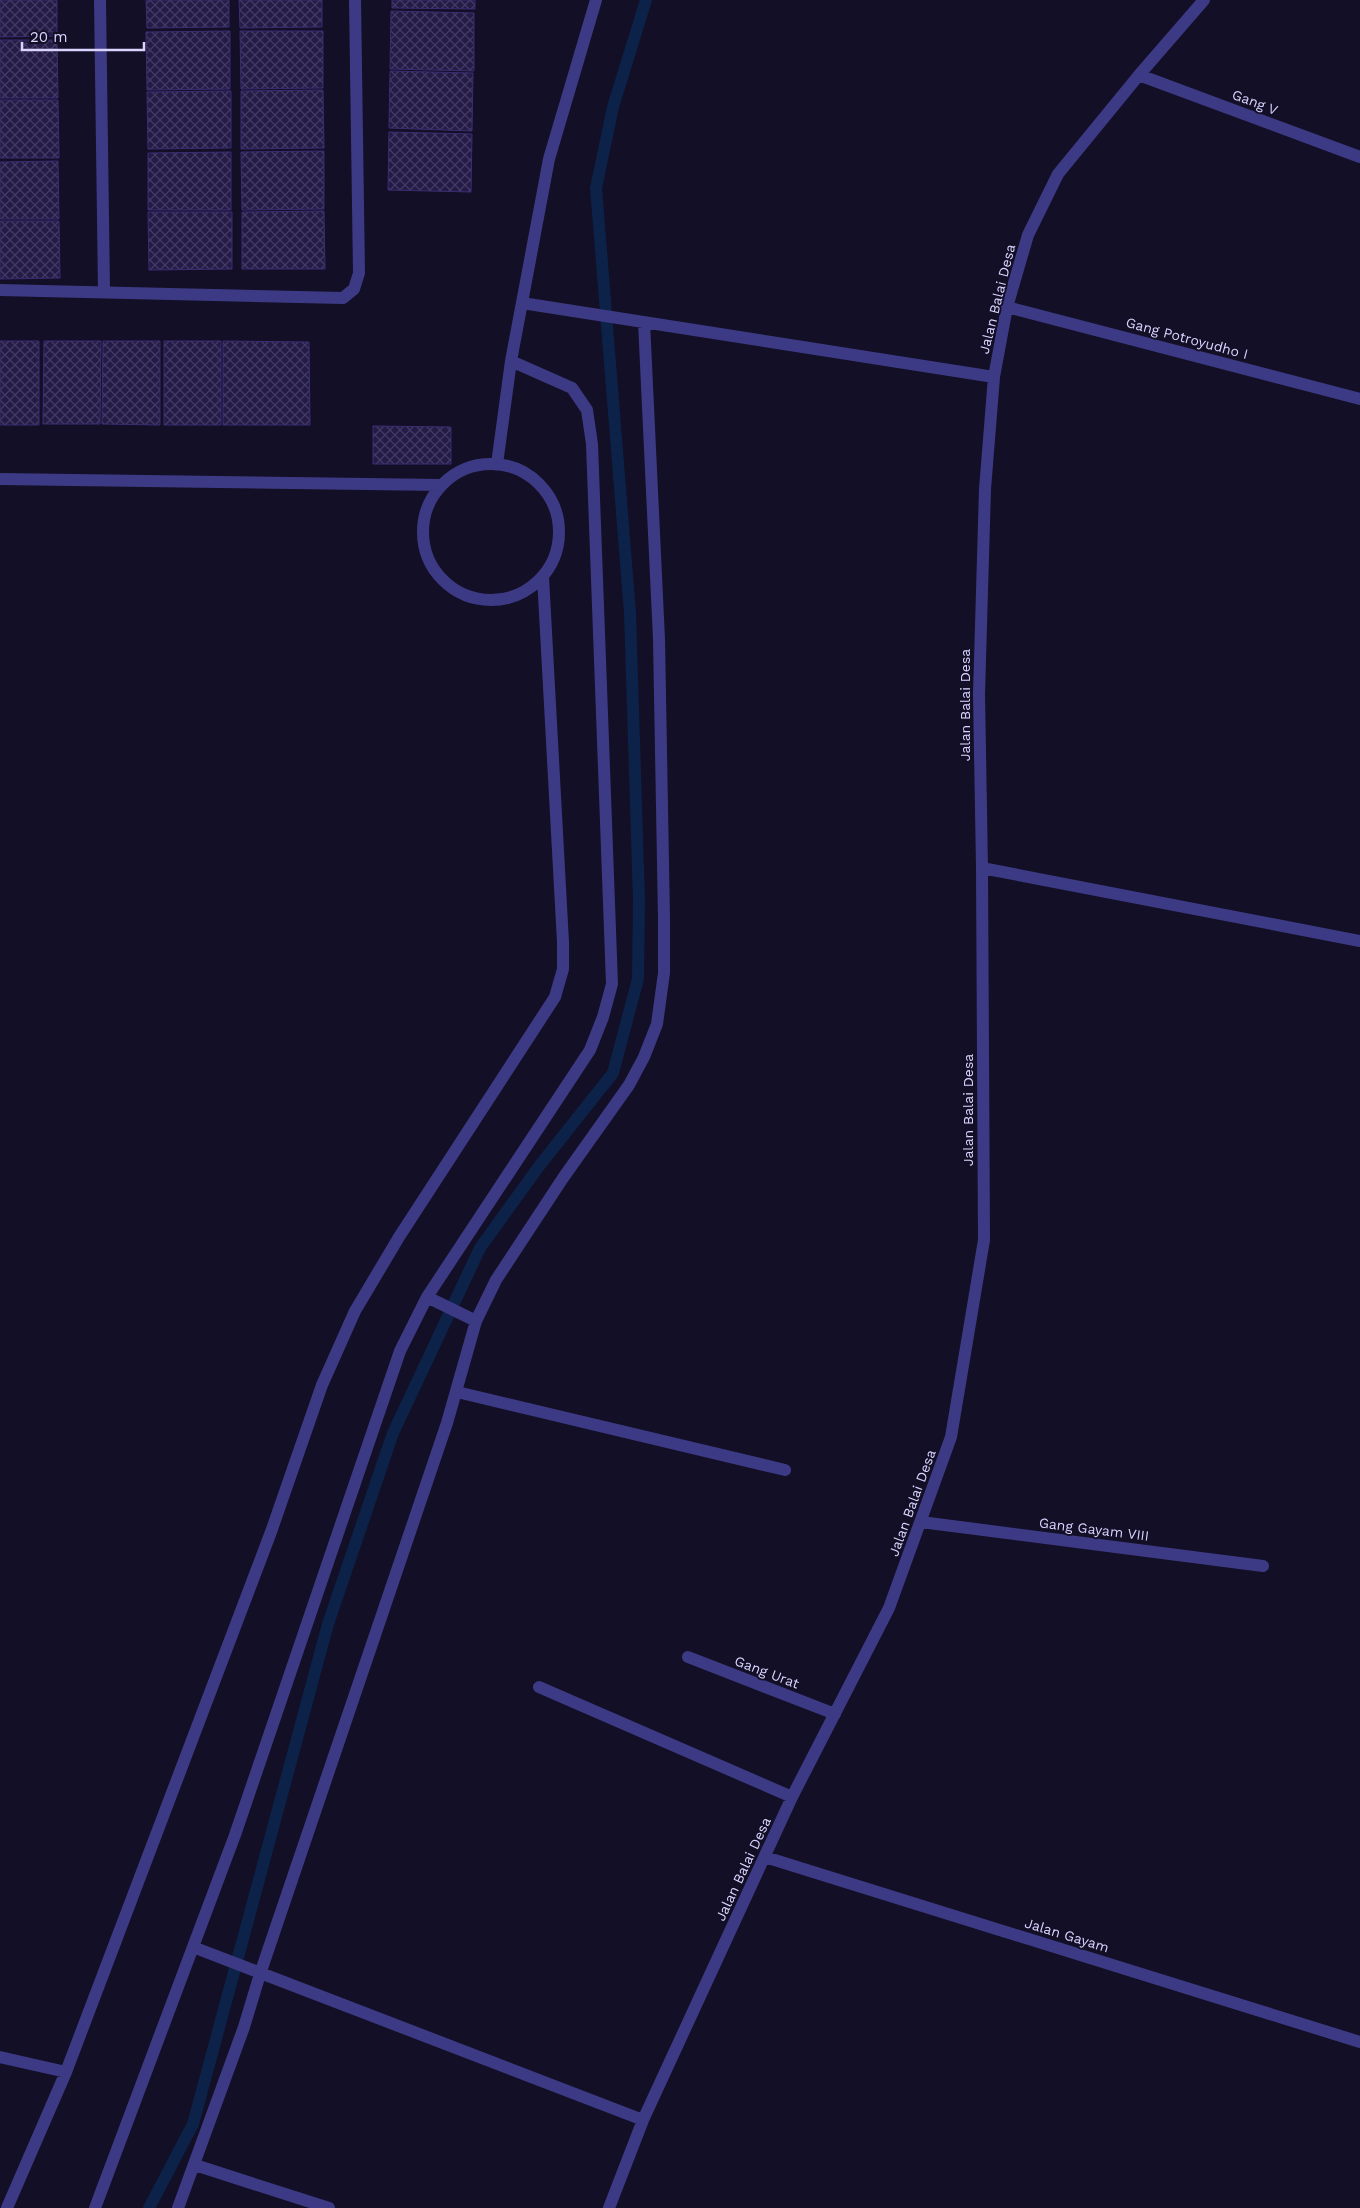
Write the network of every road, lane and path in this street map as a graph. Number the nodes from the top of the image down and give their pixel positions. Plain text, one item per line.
1 (100, 0) edge
2 (355, 0) edge
3 (596, 0) edge
4 (1204, 0) edge
5 (1139, 74) junction
6 (1360, 157) edge
7 (0, 290) edge
8 (104, 291) junction
9 (522, 303) junction
10 (1007, 307) junction
11 (644, 322) junction
12 (512, 361) junction
13 (994, 377) junction
14 (1360, 399) edge
15 (497, 464) junction
16 (0, 479) edge
17 (441, 485) junction
18 (543, 577) junction
19 (982, 868) junction
20 (1360, 941) edge
21 (432, 1299) junction
22 (472, 1319) junction
23 (457, 1392) junction
24 (784, 1470) dead end
25 (920, 1522) junction
26 (1263, 1566) dead end
27 (688, 1657) dead end
28 (539, 1687) dead end
29 (835, 1714) junction
30 (792, 1797) junction
31 (765, 1857) junction
32 (193, 1947) junction
33 (260, 1974) junction
34 (1360, 2042) edge
35 (0, 2057) edge
36 (66, 2072) junction
37 (643, 2120) junction
38 (195, 2165) junction
39 (7, 2208) edge
40 (95, 2208) edge
41 (178, 2208) edge
42 (329, 2208) edge
43 (609, 2208) edge

1 - 8 street
2 - 8 street
3 - 9 street
4 - 5 street, Jalan Balai Desa
5 - 6 street, Gang V
5 - 10 street, Jalan Balai Desa
7 - 8 street
9 - 11 street
9 - 12 street
10 - 13 street, Jalan Balai Desa
10 - 14 street, Gang Potroyudho I
11 - 13 street
11 - 22 street
12 - 15 street
12 - 21 street
13 - 19 street, Jalan Balai Desa
15 - 17 street
15 - 18 street
16 - 17 street
17 - 18 street
18 - 36 street
19 - 20 street
19 - 25 street, Jalan Balai Desa
21 - 22 street
21 - 32 street
22 - 23 street
23 - 24 street
23 - 33 street
25 - 26 street, Gang Gayam VIII
25 - 29 street, Jalan Balai Desa
27 - 29 street, Gang Urat
28 - 30 street
29 - 30 street, Jalan Balai Desa
30 - 31 street, Jalan Balai Desa
31 - 34 street, Jalan Gayam
31 - 37 street, Jalan Balai Desa
32 - 33 street
32 - 40 street
33 - 37 street
33 - 38 street
35 - 36 street
36 - 39 street
37 - 43 street, Jalan Balai Desa
38 - 41 street
38 - 42 street

